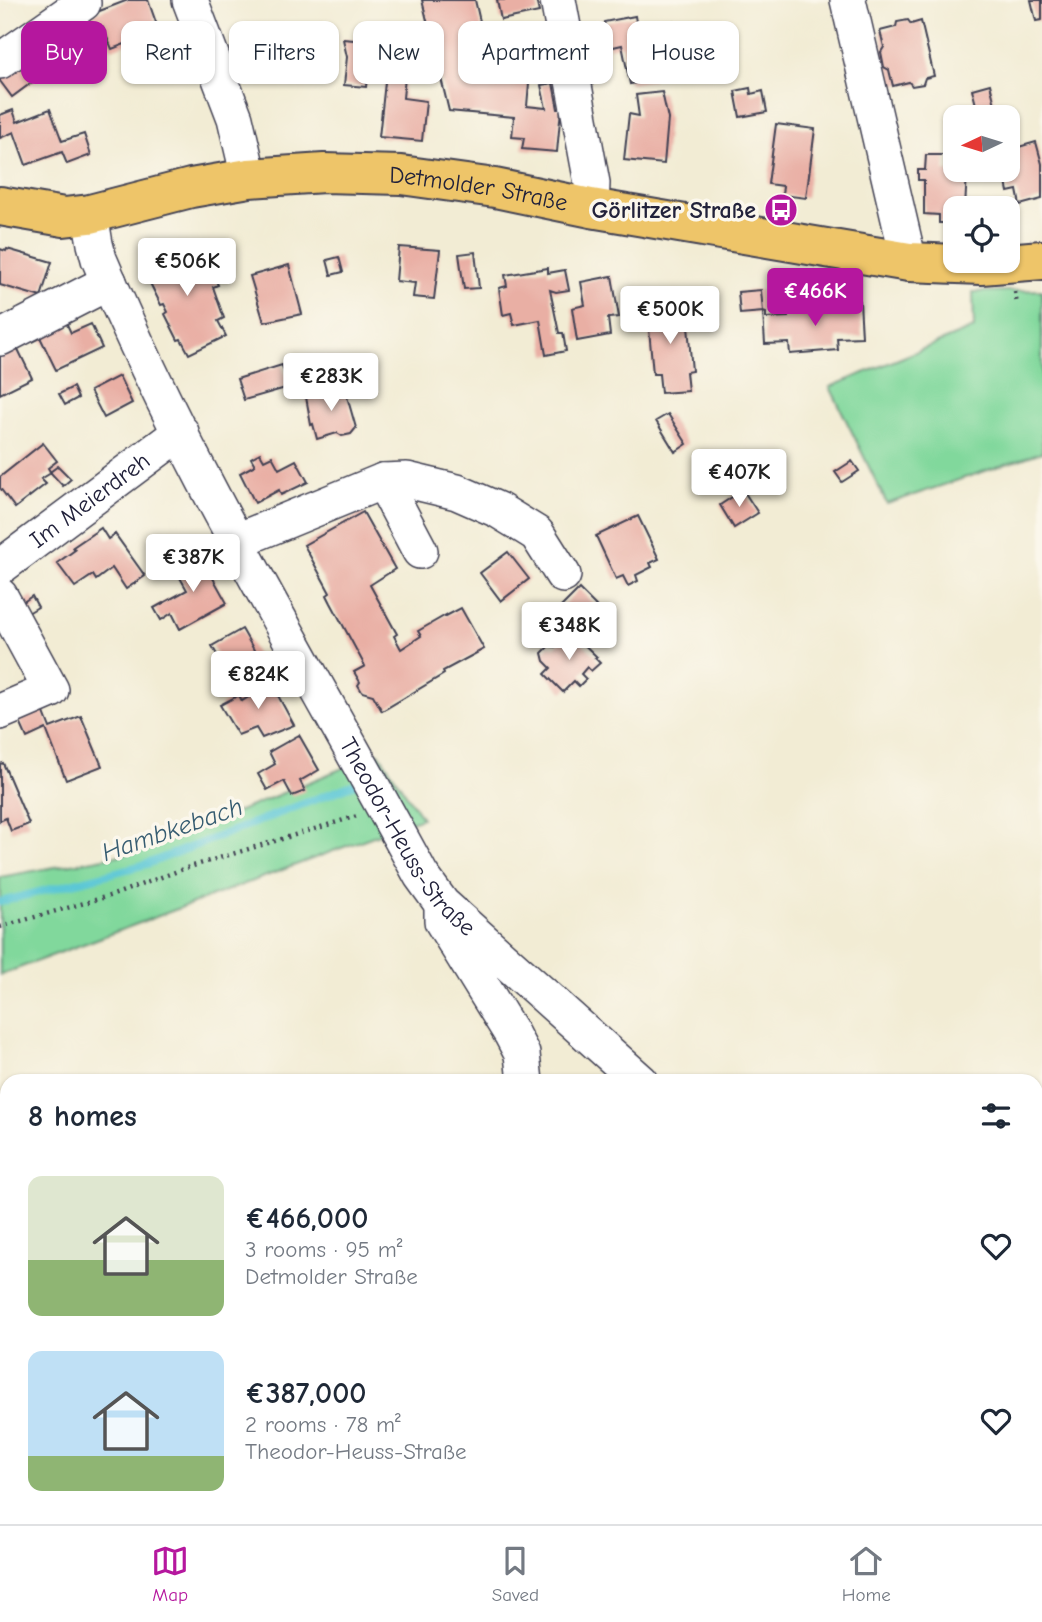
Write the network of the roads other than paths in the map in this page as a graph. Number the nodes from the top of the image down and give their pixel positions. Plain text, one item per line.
1 (190, 0) edge
2 (558, 0) edge
3 (848, 0) edge
4 (83, 3) dead end
5 (0, 61) edge
6 (249, 178) junction
7 (0, 206) edge
8 (591, 208) junction
9 (90, 214) junction
10 (1042, 260) edge
11 (909, 261) junction
12 (109, 282) junction
13 (0, 338) edge
14 (181, 432) junction
15 (383, 481) junction
16 (237, 541) junction
17 (420, 551) dead end
18 (0, 567) edge
19 (563, 575) dead end
20 (0, 596) edge
21 (0, 712) edge
22 (442, 904) junction
23 (524, 1074) edge
24 (632, 1074) edge

1 - 6 street
2 - 8 street
3 - 11 street
4 - 5 street
6 - 8 main road, Detmolder Straße
6 - 9 main road, Detmolder Straße
7 - 9 main road, Detmolder Straße
8 - 11 main road, Detmolder Straße
9 - 12 street, Theodor-Heuss-Straße
10 - 11 main road, Detmolder Straße
12 - 13 street
12 - 14 street, Theodor-Heuss-Straße
14 - 16 street, Theodor-Heuss-Straße
14 - 18 street, Im Meierdreh
15 - 16 street
15 - 17 street
15 - 19 street
16 - 22 street, Theodor-Heuss-Straße
20 - 21 street
22 - 23 street
22 - 24 street, Theodor-Heuss-Straße

